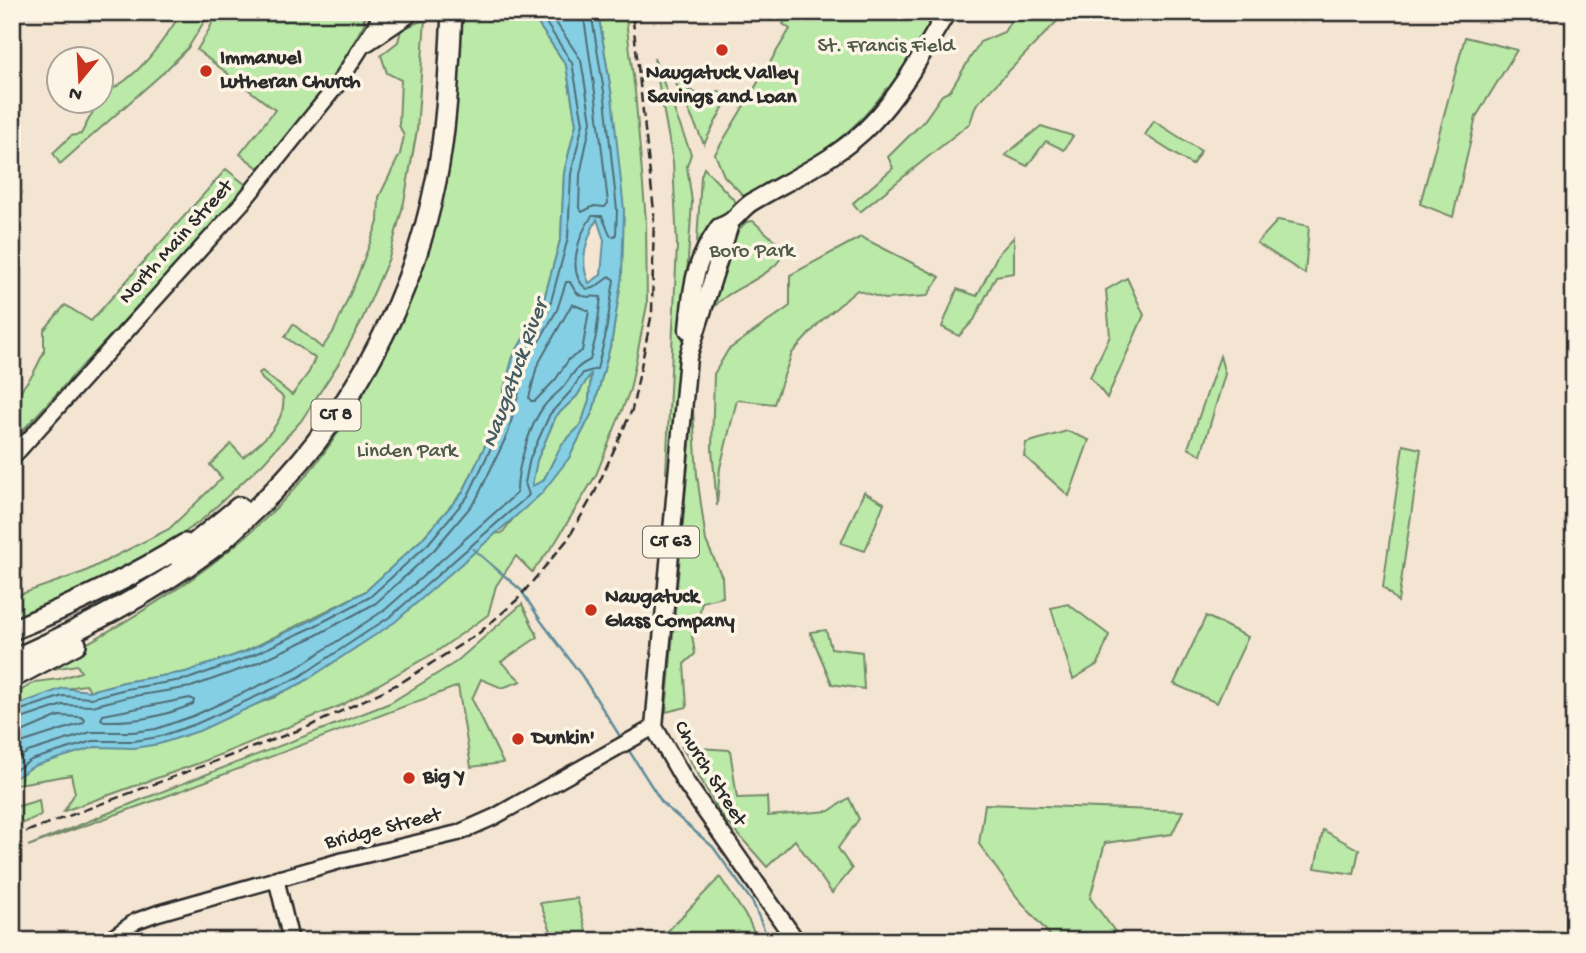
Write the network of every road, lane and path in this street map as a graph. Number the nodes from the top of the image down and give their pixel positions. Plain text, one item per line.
1 (947, 12) edge
2 (382, 14) edge
3 (413, 14) edge
4 (445, 21) edge
5 (362, 48) junction
6 (12, 458) edge
7 (257, 499) junction
8 (12, 630) edge
9 (12, 646) edge
10 (12, 660) edge
11 (12, 678) edge
12 (654, 727) junction
13 (276, 878) junction
14 (108, 941) edge
15 (291, 941) edge
16 (796, 941) edge

1 - 12 main road, Church Street / CT 63
2 - 3 main road
2 - 5 main road, North Main Street
3 - 5 main road, North Main Street
4 - 7 highway, CT 8
5 - 6 main road, North Main Street
7 - 8 highway
7 - 9 highway, CT 8
7 - 10 highway, CT 8
7 - 11 highway
12 - 13 main road, Bridge Street
12 - 16 main road, Church Street
13 - 14 main road, Bridge Street
13 - 15 main road

